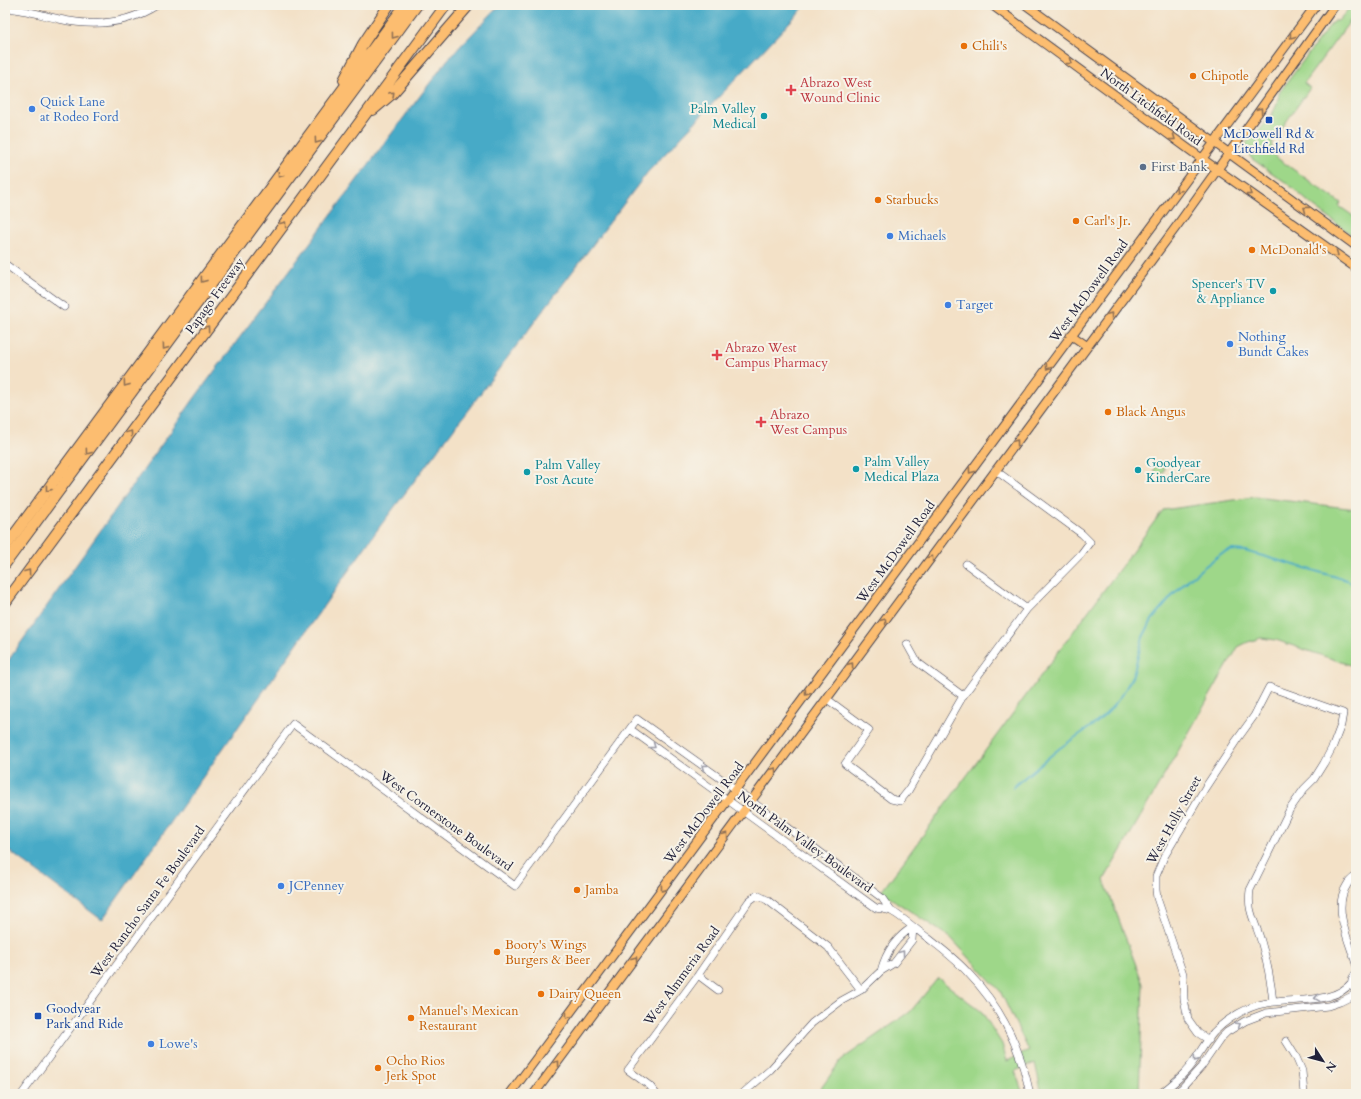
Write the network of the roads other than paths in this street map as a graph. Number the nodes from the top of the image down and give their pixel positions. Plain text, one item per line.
1 (157, 5) edge
2 (388, 5) edge
3 (405, 5) edge
4 (417, 5) edge
5 (446, 5) edge
6 (469, 5) edge
7 (992, 5) edge
8 (1026, 5) edge
9 (1316, 5) edge
10 (1335, 5) edge
11 (5, 8) edge
12 (328, 110) junction
13 (362, 119) junction
14 (1214, 142) junction
15 (1229, 153) junction
16 (1202, 159) junction
17 (1218, 170) junction
18 (1356, 246) edge
19 (5, 264) edge
20 (1356, 268) edge
21 (64, 307) dead end
22 (1071, 335) junction
23 (1087, 346) junction
24 (995, 470) junction
25 (15, 534) junction
26 (5, 541) edge
27 (5, 547) edge
28 (5, 564) edge
29 (966, 564) dead end
30 (5, 603) edge
31 (1027, 609) junction
32 (907, 644) dead end
33 (963, 696) junction
34 (827, 699) junction
35 (637, 719) joint
36 (293, 724) joint
37 (630, 729) junction
38 (736, 790) junction
39 (728, 801) junction
40 (751, 801) junction
41 (744, 811) junction
42 (1356, 876) edge
43 (891, 911) junction
44 (913, 927) junction
45 (1356, 964) edge
46 (881, 971) junction
47 (1356, 974) edge
48 (698, 975) junction
49 (1352, 982) junction
50 (718, 990) dead end
51 (861, 990) junction
52 (1356, 991) edge
53 (1356, 994) edge
54 (1273, 1002) junction
55 (1209, 1040) junction
56 (1286, 1041) dead end
57 (1169, 1087) junction
58 (22, 1094) edge
59 (510, 1094) edge
60 (534, 1094) edge
61 (656, 1094) edge
62 (742, 1094) edge
63 (1030, 1094) edge
64 (1160, 1094) edge
65 (1174, 1094) edge
66 (1304, 1094) edge

1 - 11 street
2 - 12 highway
3 - 12 highway, Papago Freeway
4 -> 28 highway
5 - 13 highway, Papago Freeway
13 -> 6 highway
7 -> 16 main road, North Litchfield Road
8 - 14 main road, North Litchfield Road
9 -> 14 main road, West McDowell Road
15 -> 10 main road
12 -> 25 highway, Papago Freeway
30 -> 13 highway, Papago Freeway
14 - 15 main road, North Litchfield Road
14 - 16 main road, West McDowell Road
15 - 17 main road
18 -> 15 main road, North Litchfield Road
16 - 17 main road, North Litchfield Road
16 -> 22 main road, West McDowell Road
17 -> 20 main road, North Litchfield Road
23 -> 17 main road
19 - 21 street
22 - 23 main road
22 -> 38 main road, West McDowell Road
24 -> 23 main road
24 - 31 street
34 -> 24 main road
25 - 26 highway
25 - 27 highway, Papago Freeway
29 - 31 street
31 - 33 street
32 - 33 street
33 - 34 street
40 -> 34 main road
35 - 37 street, West Cornerstone Boulevard
38 -> 35 street, North Palm Valley Boulevard
36 - 37 street, West Cornerstone Boulevard
36 - 58 street, West Rancho Santa Fe Boulevard
37 -> 39 street, North Palm Valley Boulevard
38 - 39 main road, West McDowell Road
38 - 40 street, North Palm Valley Boulevard
39 - 41 street, North Palm Valley Boulevard
39 -> 59 main road, West McDowell Road
40 - 41 main road
40 - 43 street, North Palm Valley Boulevard
41 - 43 street, North Palm Valley Boulevard
60 -> 41 main road
42 - 45 street
43 - 44 street, North Palm Valley Boulevard
44 - 46 street
46 -> 44 street
44 - 63 street, North Palm Valley Boulevard
46 - 51 street
47 - 49 street
48 - 50 street
48 - 51 street, West Almmeria Road
48 - 61 street, West Almmeria Road
49 - 52 street
49 -> 54 street
51 - 62 street
65 -> 53 street
54 - 55 street
54 - 55 street, West Holly Street
55 -> 57 street
56 - 66 street
57 - 64 street
57 - 65 street

